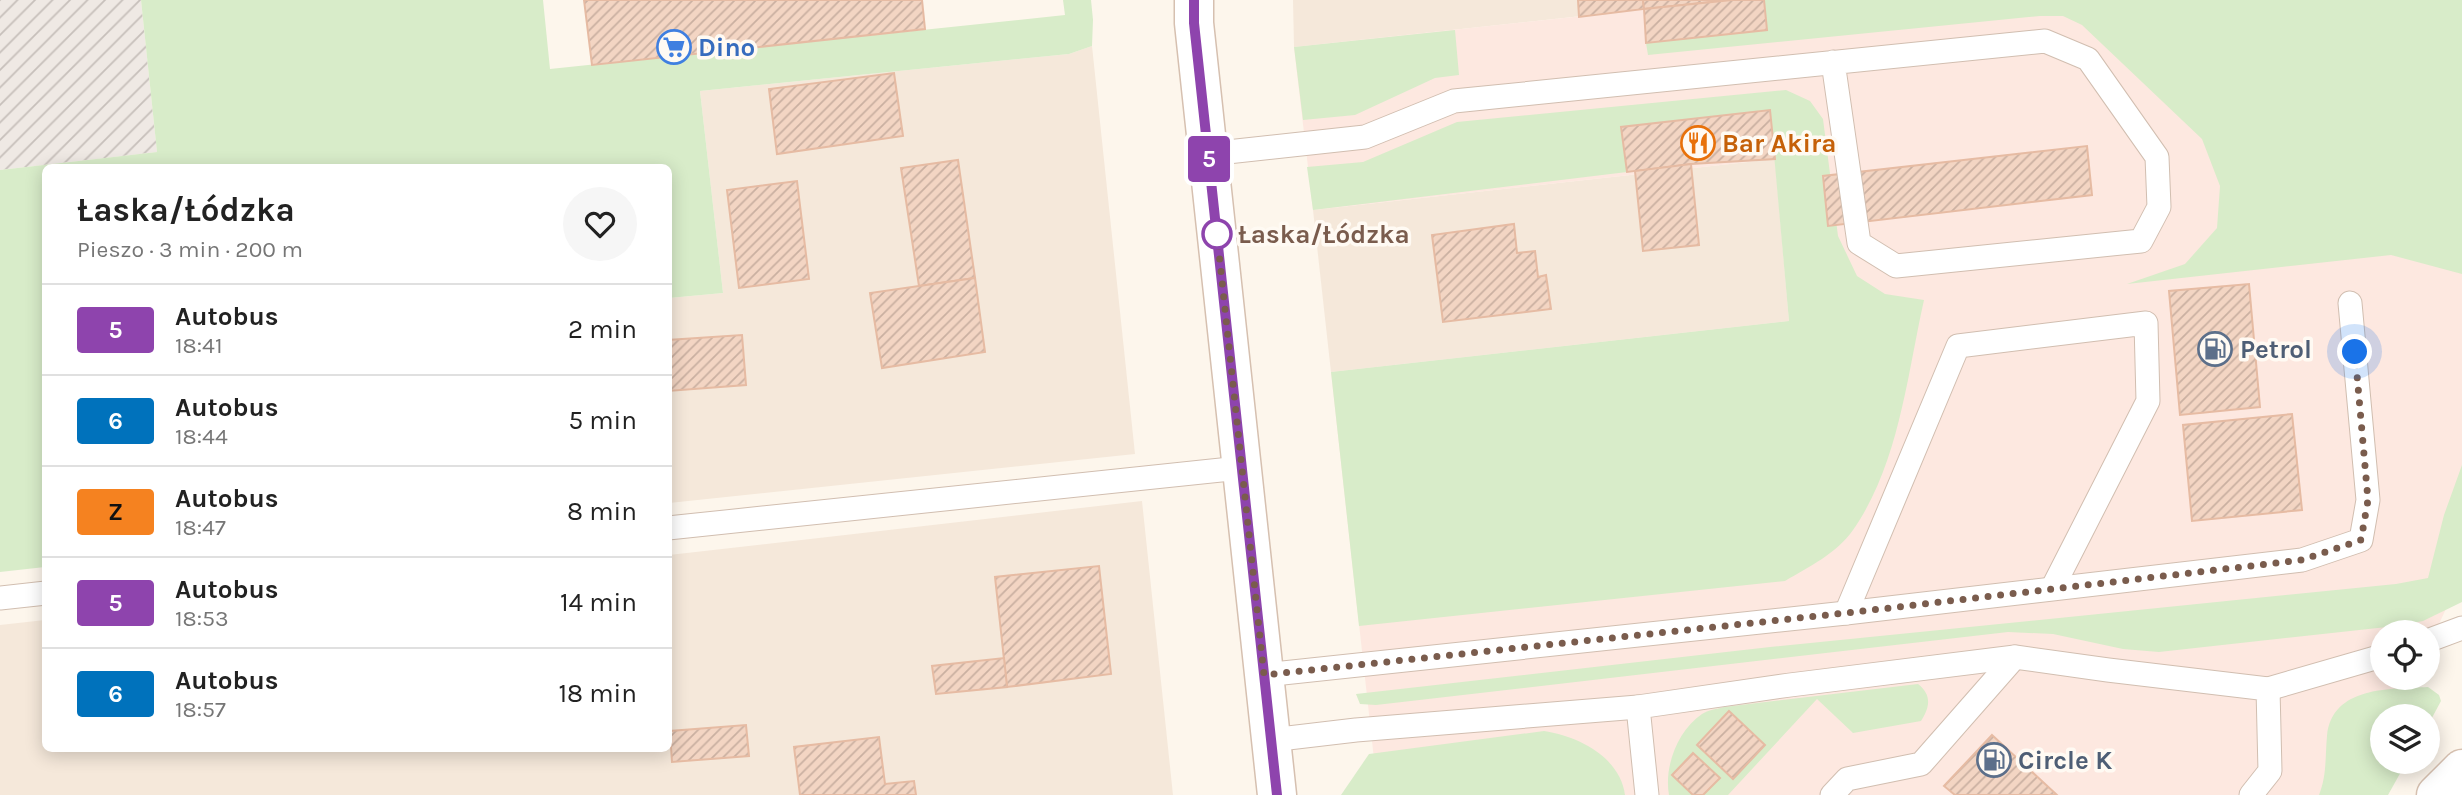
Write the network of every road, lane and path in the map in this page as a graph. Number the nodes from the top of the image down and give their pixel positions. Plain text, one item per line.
1 (1192, 8) edge
2 (1833, 62) junction
3 (1209, 155) junction
4 (2350, 303) dead end
5 (1240, 468) junction
6 (672, 528) edge
7 (2053, 587) junction
8 (42, 593) edge
9 (0, 598) edge
10 (1846, 613) junction
11 (2462, 628) edge
12 (2440, 636) edge
13 (2015, 657) junction
14 (2370, 659) edge
15 (1264, 675) junction
16 (2268, 688) junction
17 (1638, 707) junction
18 (1271, 740) junction
19 (2462, 769) edge
20 (1277, 795) edge
21 (1647, 795) edge
22 (1832, 795) edge
23 (2251, 795) edge
24 (2436, 795) edge

1 - 3 street
2 - 2 lane
2 - 3 lane
3 - 5 street
4 - 7 lane
5 - 6 lane
5 - 15 street
7 - 10 lane
7 - 10 lane
8 - 9 lane
10 - 15 lane
11 - 12 lane
13 - 16 lane
13 - 17 lane
13 - 22 lane
14 - 16 lane
15 - 18 street
16 - 23 lane
17 - 18 lane
17 - 21 lane
18 - 20 street
19 - 24 street

